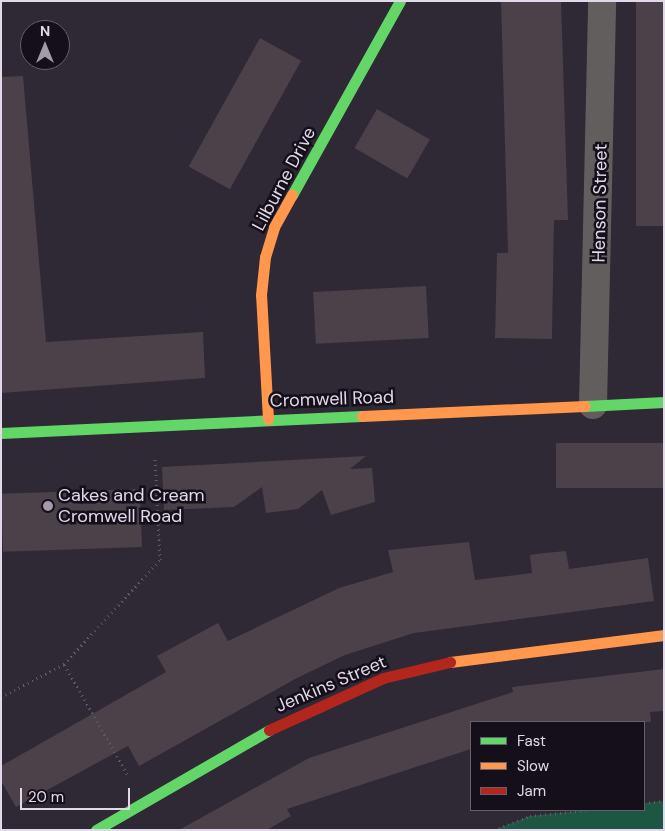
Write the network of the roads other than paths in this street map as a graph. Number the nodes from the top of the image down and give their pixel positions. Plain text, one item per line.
1 (400, 1) edge
2 (602, 1) edge
3 (664, 402) edge
4 (593, 405) junction
5 (268, 419) junction
6 (1, 433) edge
7 (664, 635) edge
8 (96, 830) edge

1 - 5 street, Lilburne Drive
2 - 4 street, Henson Street
3 - 4 street, Cromwell Road
4 - 5 street, Cromwell Road
5 - 6 street, Cromwell Road
7 - 8 street, Jenkins Street

